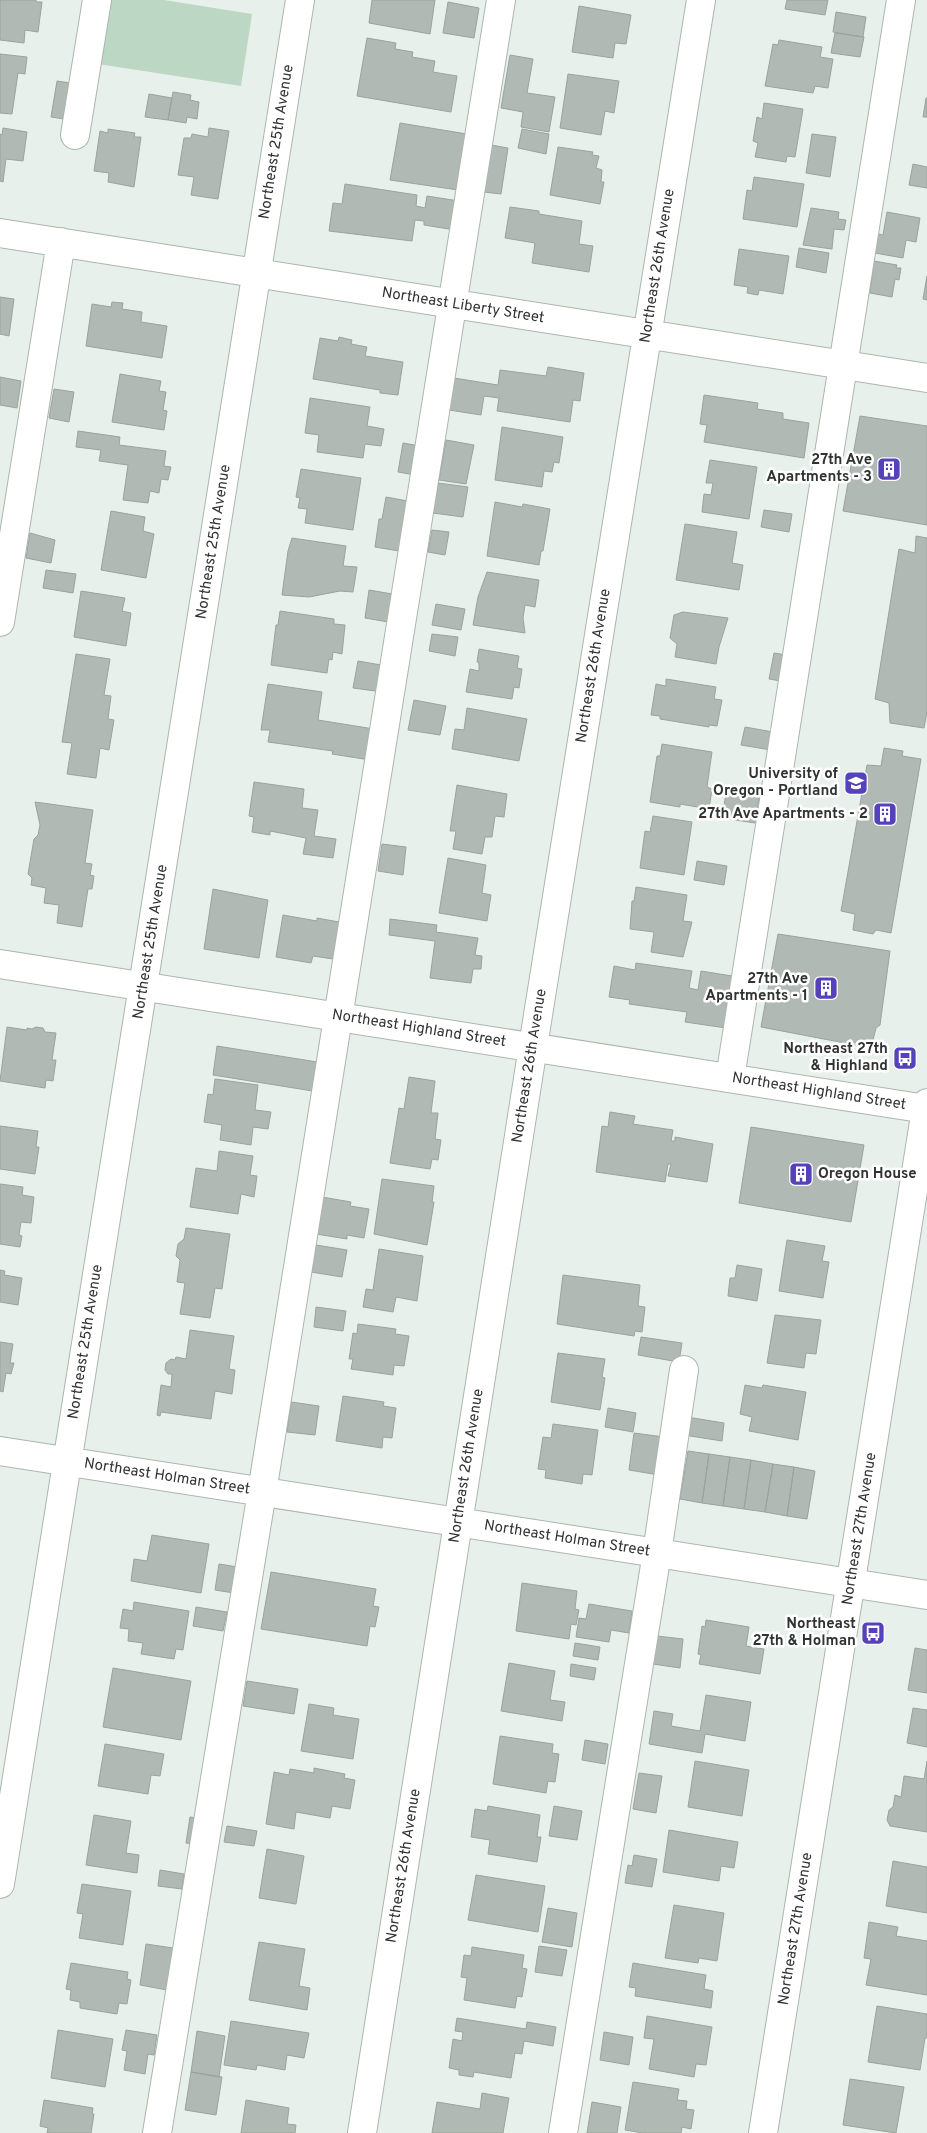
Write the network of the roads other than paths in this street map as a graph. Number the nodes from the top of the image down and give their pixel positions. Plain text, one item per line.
1 (97, 0) edge
2 (300, 0) edge
3 (501, 0) edge
4 (701, 0) edge
5 (901, 0) edge
6 (75, 135) dead end
7 (0, 233) edge
8 (61, 242) junction
9 (256, 273) junction
10 (454, 304) junction
11 (647, 334) junction
12 (844, 365) junction
13 (927, 378) edge
14 (0, 622) edge
15 (0, 964) edge
16 (144, 986) junction
17 (339, 1016) junction
18 (533, 1047) junction
19 (730, 1078) junction
20 (927, 1106) edge
21 (684, 1370) dead end
22 (0, 1451) edge
23 (66, 1461) junction
24 (262, 1492) junction
25 (458, 1522) junction
26 (657, 1553) junction
27 (851, 1583) junction
28 (927, 1595) edge
29 (0, 1884) edge
30 (157, 2133) edge
31 (362, 2133) edge
32 (563, 2133) edge
33 (763, 2133) edge

1 - 6 street
2 - 9 street, Northeast 25th Avenue
3 - 10 street
4 - 11 street, Northeast 26th Avenue
5 - 12 street
7 - 8 street, Northeast Liberty Street
8 - 9 street, Northeast Liberty Street
8 - 14 street
9 - 10 street, Northeast Liberty Street
9 - 16 street, Northeast 25th Avenue
10 - 11 street, Northeast Liberty Street
10 - 17 street
11 - 12 street, Northeast Liberty Street
11 - 18 street, Northeast 26th Avenue
12 - 13 street, Northeast Liberty Street
12 - 19 street
15 - 16 street, Northeast Highland Street
16 - 17 street, Northeast Highland Street
16 - 23 street, Northeast 25th Avenue
17 - 18 street, Northeast Highland Street
17 - 24 street
18 - 19 street, Northeast Highland Street
18 - 25 street, Northeast 26th Avenue
19 - 20 street, Northeast Highland Street
20 - 27 street, Northeast 27th Avenue
21 - 26 street
22 - 23 street, Northeast Holman Street
23 - 24 street, Northeast Holman Street
23 - 29 street, Northeast 25th Avenue
24 - 25 street, Northeast Holman Street
24 - 30 street
25 - 26 street, Northeast Holman Street
25 - 31 street, Northeast 26th Avenue
26 - 27 street, Northeast Holman Street
26 - 32 street
27 - 28 street, Northeast Holman Street
27 - 33 street, Northeast 27th Avenue

